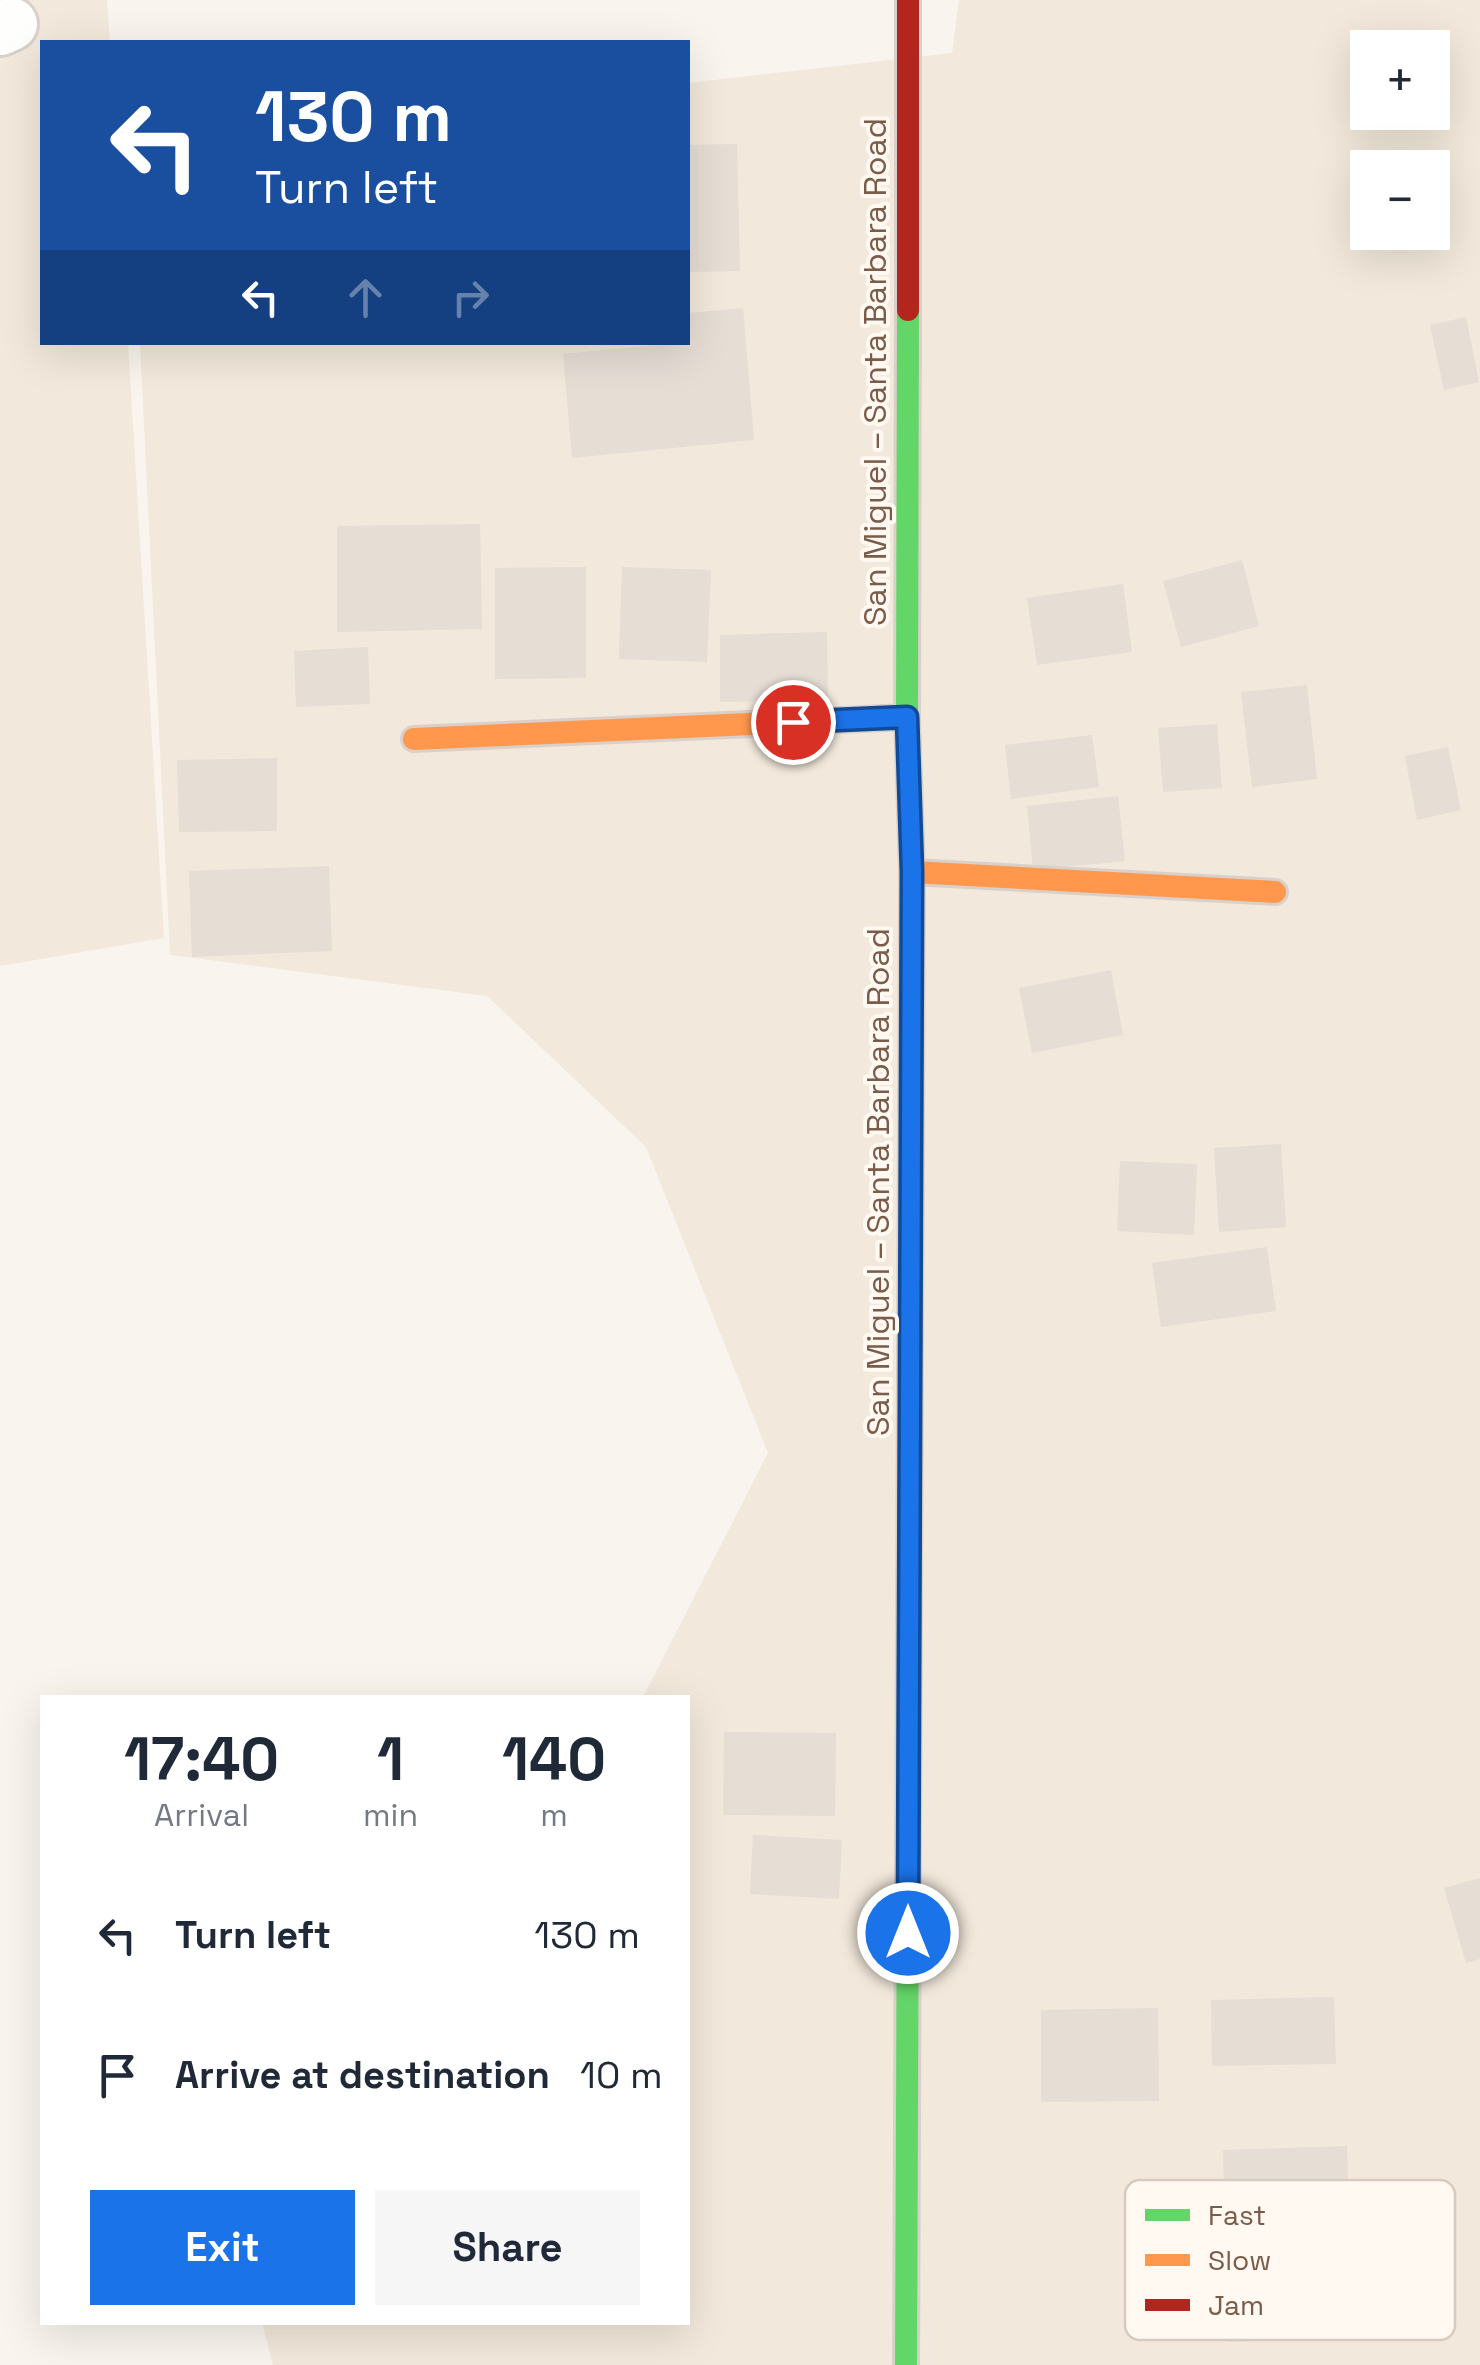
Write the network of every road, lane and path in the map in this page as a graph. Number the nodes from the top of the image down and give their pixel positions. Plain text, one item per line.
1 (908, 0) edge
2 (907, 717) junction
3 (414, 739) dead end
4 (912, 872) junction
5 (1275, 892) dead end
6 (906, 2365) edge

1 - 2 main road, San Miguel – Santa Barbara Road
2 - 3 main road
2 - 4 main road, San Miguel – Santa Barbara Road
4 - 5 main road
4 - 6 main road, San Miguel – Santa Barbara Road

